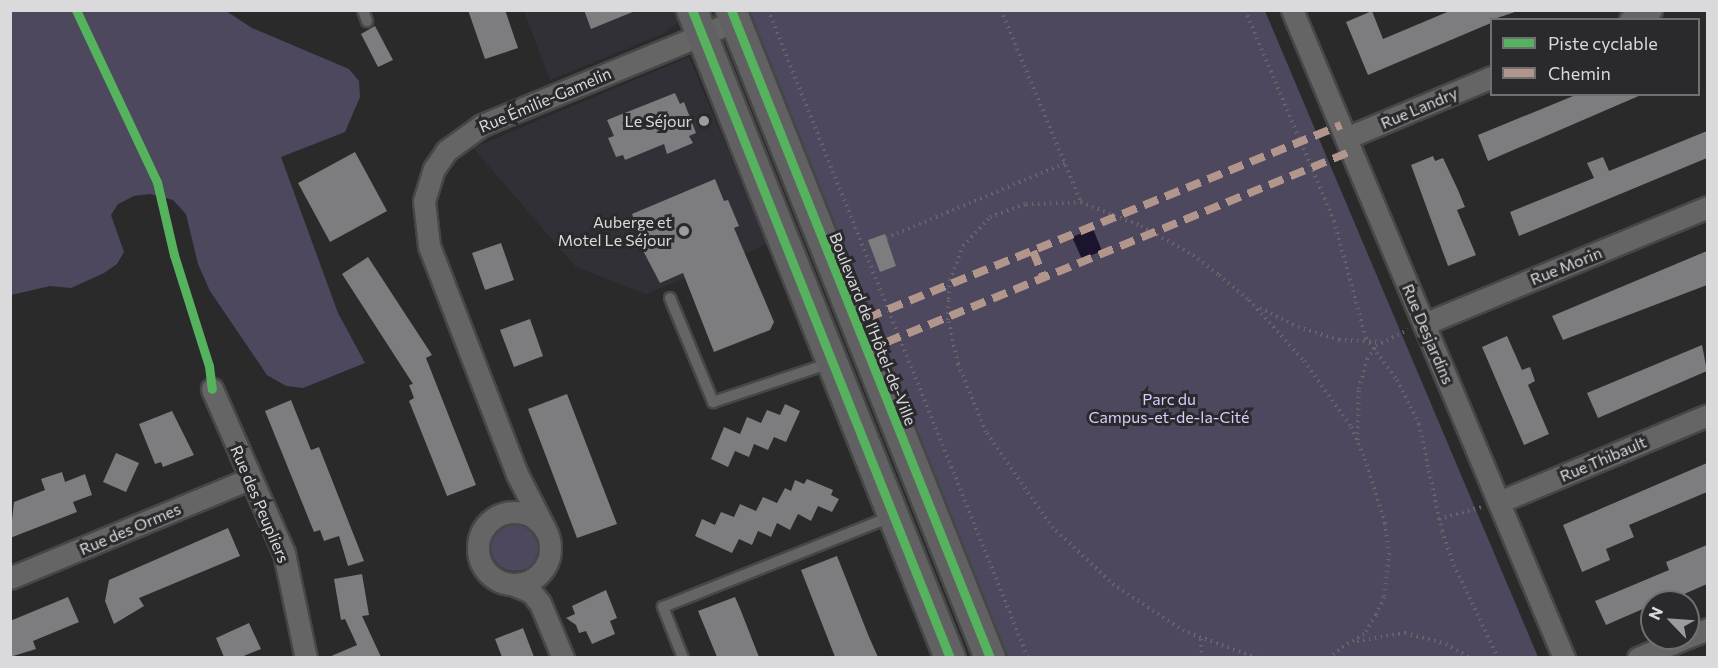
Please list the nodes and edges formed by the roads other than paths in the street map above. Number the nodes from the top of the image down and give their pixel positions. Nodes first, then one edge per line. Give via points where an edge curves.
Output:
1 (1292, 10) edge
2 (1651, 10) edge
3 (733, 16) edge
4 (1634, 18) edge
5 (696, 22) edge
6 (1490, 77) edge
7 (1346, 138) junction
8 (1707, 207) edge
9 (670, 298) dead end
10 (1424, 324) junction
11 (832, 362) junction
12 (212, 389) dead end
13 (1707, 416) edge
14 (516, 474) junction
15 (249, 479) junction
16 (1499, 502) junction
17 (893, 516) junction
18 (493, 519) junction
19 (545, 529) junction
20 (550, 552) junction
21 (10, 578) edge
22 (512, 584) junction
23 (547, 621) junction
24 (1655, 650) edge
25 (306, 657) edge
26 (562, 657) edge
27 (683, 657) edge
28 (950, 657) edge
29 (990, 657) edge
30 (1564, 657) edge
31 (1638, 657) edge

1 - 7 street, Rue Desjardins
2 - 4 street
3 - 5 street, Rue Émilie-Gamelin
3 - 29 main road, Boulevard de l'Hôtel-de-Ville
5 - 11 main road
5 - 14 street, Rue Émilie-Gamelin via 482,125 446,151 434,169 424,201 427,239
6 - 7 street, Rue Landry
7 - 10 street, Rue Desjardins
8 - 10 street, Rue Morin
9 - 11 lane via 713,402
10 - 16 street, Rue Desjardins
11 - 17 main road
12 - 15 street, Rue des Peupliers
13 - 16 street, Rue Thibault
14 - 18 street via 516,493
14 - 19 street, Rue Émilie-Gamelin
15 - 21 street, Rue des Ormes
15 - 25 street, Rue des Peupliers via 284,553
16 - 30 street, Rue Desjardins
17 - 27 lane via 663,607
17 - 28 main road
18 - 19 street via 515,512 534,519
18 - 22 street via 479,538 480,562 496,580
19 - 20 street, Rue Émilie-Gamelin
20 - 22 street via 540,573 530,581
20 - 23 street, Rue Émilie-Gamelin via 544,600
22 - 23 street via 536,597
23 - 26 street
24 - 31 street

